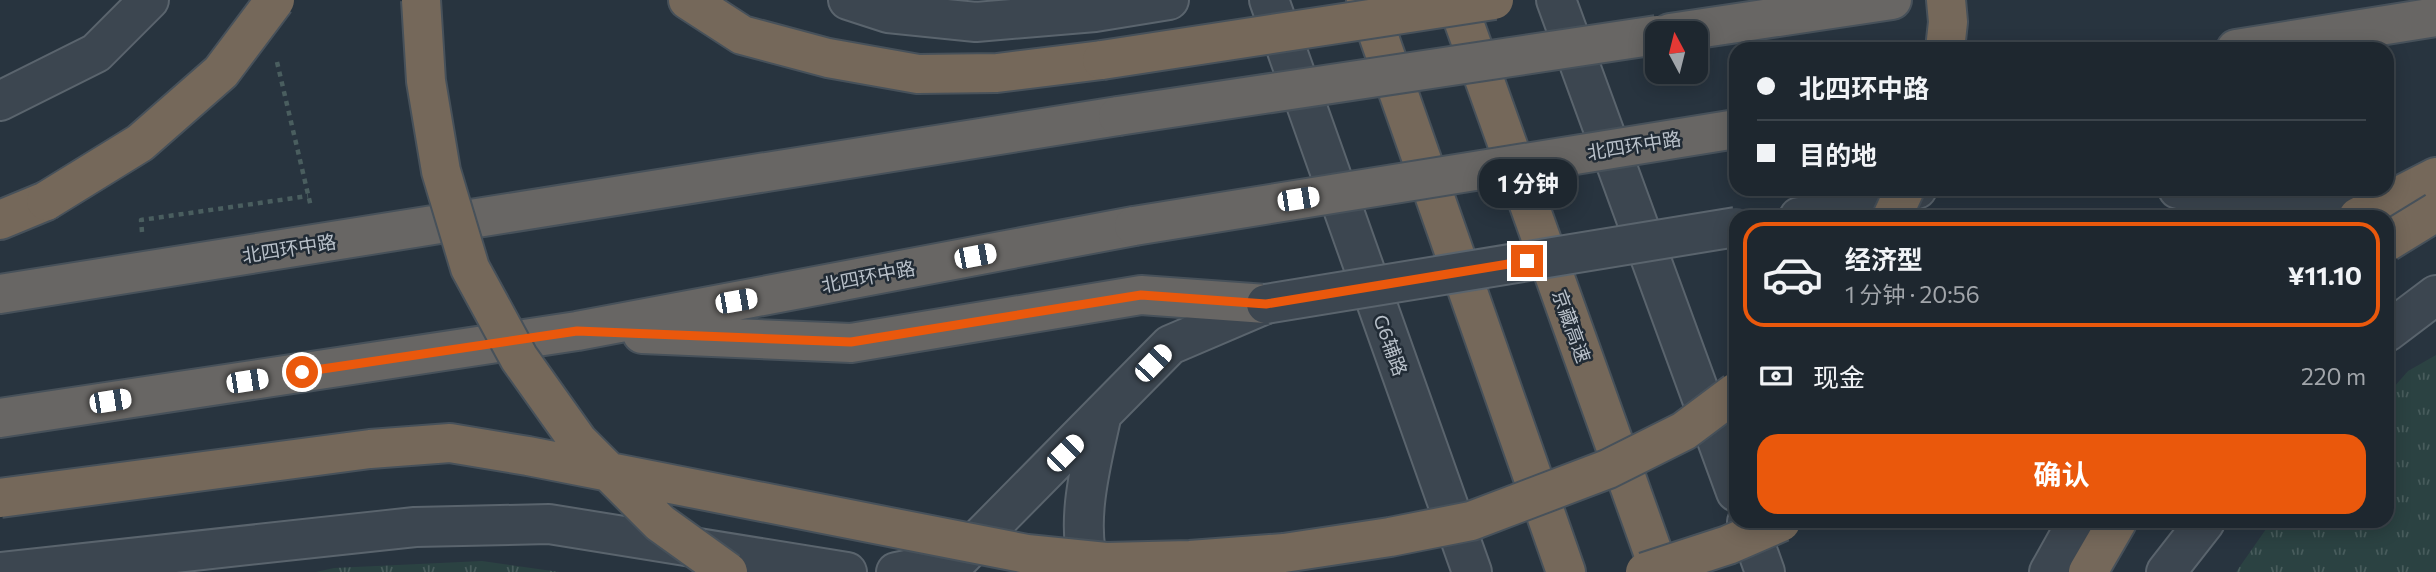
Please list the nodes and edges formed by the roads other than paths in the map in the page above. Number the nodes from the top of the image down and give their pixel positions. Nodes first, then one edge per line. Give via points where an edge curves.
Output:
1 (149, 0) edge
2 (275, 0) edge
3 (421, 0) edge
4 (688, 0) edge
5 (848, 0) edge
6 (1169, 0) edge
7 (1269, 0) edge
8 (1366, 0) edge
9 (1456, 0) edge
10 (1494, 0) edge
11 (1556, 0) edge
12 (1892, 0) edge
13 (1946, 0) edge
14 (2436, 17) edge
15 (1708, 27) edge
16 (1645, 37) edge
17 (1946, 42) edge
18 (2280, 42) edge
19 (0, 101) edge
20 (1729, 130) edge
21 (2436, 177) edge
22 (1894, 196) edge
23 (2223, 196) edge
24 (1852, 209) junction
25 (1845, 210) edge
26 (1857, 210) edge
27 (2312, 210) edge
28 (2371, 210) edge
29 (2436, 212) edge
30 (0, 220) edge
31 (2394, 223) edge
32 (1729, 228) edge
33 (2436, 229) edge
34 (2394, 238) edge
35 (0, 294) edge
36 (2436, 295) edge
37 (1266, 304) junction
38 (2394, 327) edge
39 (577, 331) junction
40 (1729, 397) edge
41 (0, 418) edge
42 (1101, 418) junction
43 (1729, 473) edge
44 (0, 498) edge
45 (1749, 528) edge
46 (1767, 528) edge
47 (2074, 528) edge
48 (2114, 528) edge
49 (2200, 528) edge
50 (0, 572) edge
51 (728, 572) edge
52 (847, 572) edge
53 (896, 572) edge
54 (1091, 572) edge
55 (1472, 572) edge
56 (1566, 572) edge
57 (1646, 572) edge
58 (1660, 572) edge
59 (1765, 572) edge
60 (2049, 572) edge
61 (2088, 572) edge
62 (2166, 572) edge

1 - 19 street via 96,53
2 - 30 highway, bridge via 221,72 141,143 46,201
3 - 51 highway, bridge via 426,81 441,171 470,268 519,358 578,441 660,523
4 - 10 highway, bridge via 742,35 828,58 931,74 997,73 1089,62
5 - 6 street via 888,13 976,22 1096,12
7 - 55 street, G6辅路
8 - 56 highway
9 - 58 highway, 京藏高速
11 - 43 street
12 - 15 highway
13 - 17 highway
14 - 18 highway
16 - 35 highway, 北四环中路, bridge
20 - 39 highway, 北四环中路, bridge via 1134,226
21 - 28 highway
22 - 24 street
23 - 27 street
24 - 25 street
24 - 26 street
29 - 34 highway, bridge
31 - 33 street
32 - 37 street, bridge
36 - 38 street
37 - 39 highway via 1141,295 851,342
37 - 42 street via 1170,345
39 - 41 highway, 北四环中路
40 - 44 highway, bridge via 1684,431 1608,469 1471,521 1284,552 1190,560 1106,562 1027,554 450,443 370,449
42 - 53 street via 959,559
42 - 54 street via 1084,498 1086,560
45 - 59 street
46 - 57 highway, bridge
47 - 60 street
48 - 61 highway
49 - 62 street
50 - 52 street via 415,527 549,524

